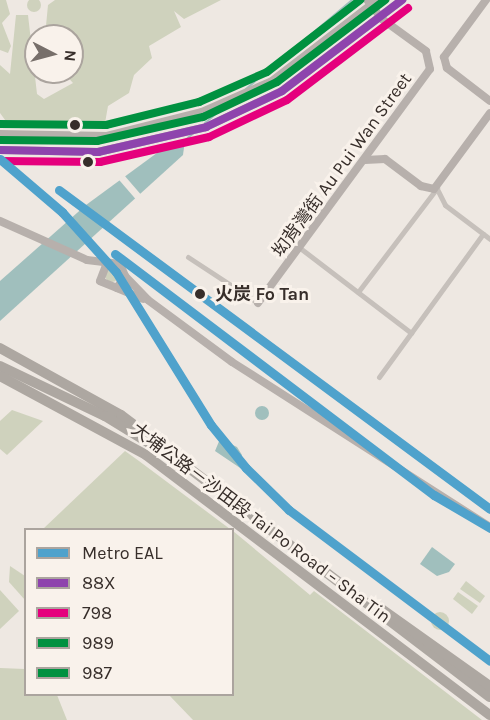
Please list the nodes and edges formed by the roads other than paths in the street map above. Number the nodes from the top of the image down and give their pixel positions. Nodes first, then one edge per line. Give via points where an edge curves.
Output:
1 (402, 0) edge
2 (486, 0) edge
3 (371, 2) edge
4 (382, 19) junction
5 (448, 45) junction
6 (426, 51) junction
7 (453, 73) junction
8 (428, 74) junction
9 (489, 97) edge
10 (490, 113) edge
11 (0, 134) edge
12 (382, 137) junction
13 (0, 150) edge
14 (385, 159) junction
15 (364, 161) junction
16 (437, 187) junction
17 (0, 221) edge
18 (483, 234) junction
19 (490, 239) edge
20 (300, 248) junction
21 (188, 256) dead end
22 (83, 258) junction
23 (107, 263) junction
24 (125, 276) junction
25 (99, 277) junction
26 (117, 288) junction
27 (358, 292) junction
28 (148, 300) junction
29 (258, 303) joint
30 (411, 333) junction
31 (0, 348) edge
32 (0, 366) edge
33 (0, 376) edge
34 (379, 377) dead end
35 (0, 383) edge
36 (21, 388) junction
37 (185, 465) junction
38 (490, 527) edge
39 (366, 601) junction
40 (487, 684) edge
41 (490, 697) edge
42 (486, 712) edge
43 (490, 720) edge

1 - 4 street
2 - 5 street
3 - 4 street
3 - 11 street via 272,81 202,112 122,134
4 - 6 street
4 - 13 street via 282,91 206,127 125,148
5 - 6 street
5 - 7 street via 445,63
6 - 8 street via 431,60
7 - 8 street via 438,69
7 - 9 street
8 - 12 street, 㘭背灣街 Au Pui Wan Street
10 - 16 street
12 - 14 street
12 - 15 street, 㘭背灣街 Au Pui Wan Street
14 - 15 street
14 - 16 street via 421,186
15 - 20 street, 㘭背灣街 Au Pui Wan Street
16 - 18 street via 441,201
16 - 27 street
17 - 22 street
18 - 19 street
18 - 30 street
20 - 27 street
20 - 29 street, 㘭背灣街 Au Pui Wan Street
21 - 29 street
22 - 23 street
22 - 25 street
23 - 24 street via 120,264
23 - 25 street
24 - 26 street
24 - 28 street
25 - 26 street via 105,287
26 - 28 street
27 - 30 street
28 - 38 street via 242,369
30 - 34 street
31 - 37 highway via 136,424
32 - 37 highway, 大埔公路－沙田段 Tai Po Road – Sha Tin via 105,416
33 - 36 highway, 大埔公路－沙田段 Tai Po Road – Sha Tin
35 - 36 highway
36 - 42 highway, 大埔公路－沙田段 Tai Po Road – Sha Tin via 139,450
37 - 39 highway, 大埔公路－沙田段 Tai Po Road – Sha Tin
39 - 40 highway via 392,613
39 - 41 highway, 大埔公路－沙田段 Tai Po Road – Sha Tin
42 - 43 highway, 大埔公路－沙田段 Tai Po Road – Sha Tin

